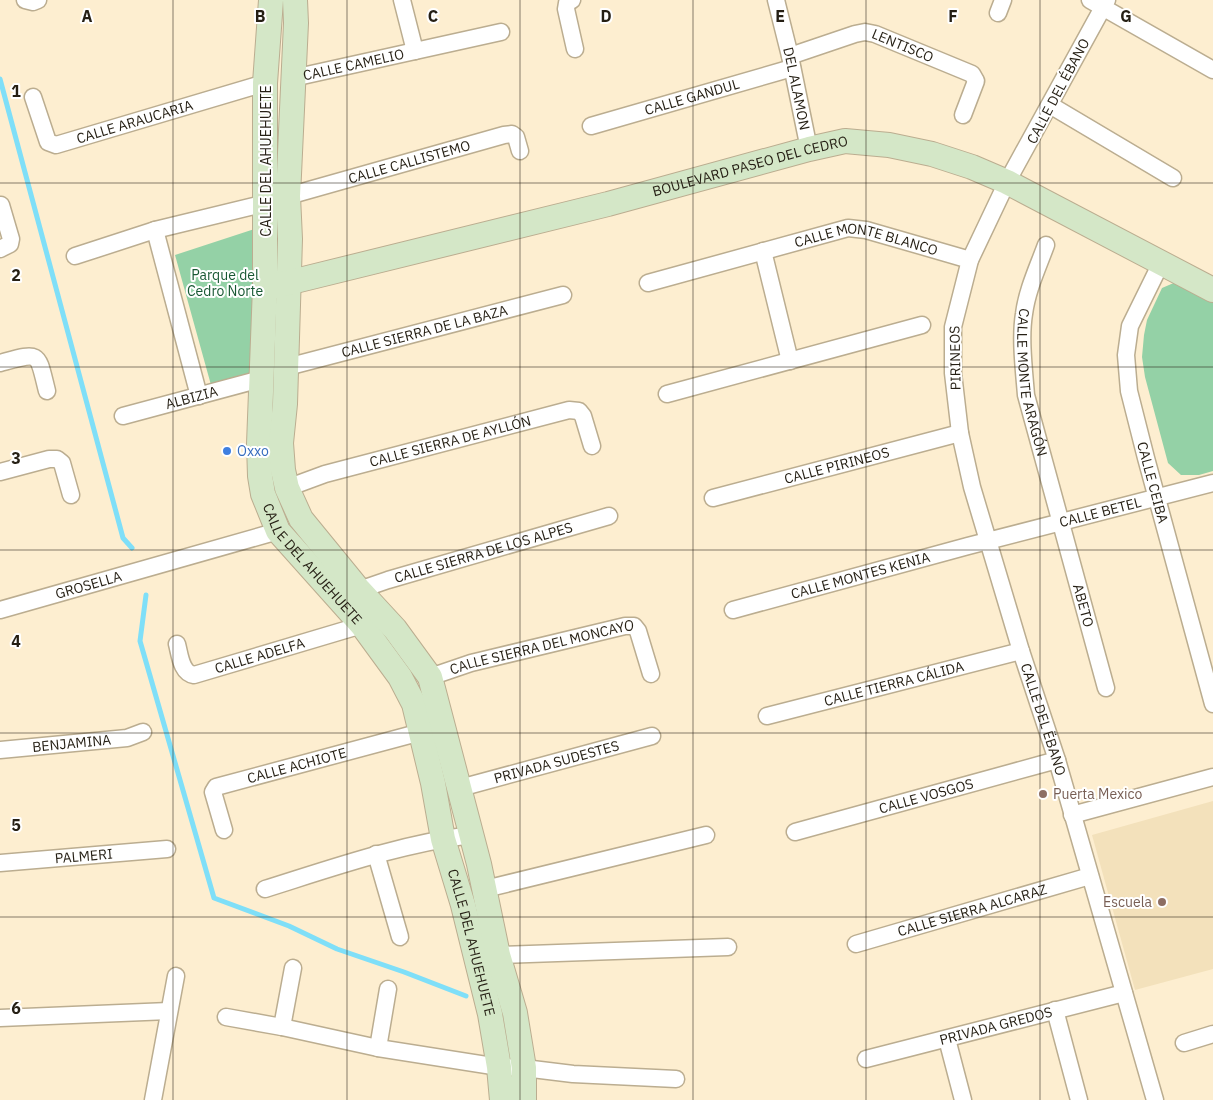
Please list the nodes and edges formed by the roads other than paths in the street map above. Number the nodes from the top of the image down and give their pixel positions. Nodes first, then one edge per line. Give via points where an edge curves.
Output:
1 (26, 0) edge
2 (38, 0) edge
3 (271, 0) edge
4 (295, 0) edge
5 (402, 0) edge
6 (572, 0) edge
7 (776, 0) edge
8 (1100, 3) edge
9 (501, 32) dead end
10 (575, 49) dead end
11 (415, 51) junction
12 (791, 62) junction
13 (1213, 70) edge
14 (293, 78) junction
15 (265, 83) junction
16 (33, 97) dead end
17 (1050, 105) junction
18 (963, 115) dead end
19 (592, 126) dead end
20 (809, 149) junction
21 (520, 151) dead end
22 (1173, 178) dead end
23 (1007, 182) junction
24 (288, 196) junction
25 (266, 203) junction
26 (1, 204) edge
27 (155, 230) junction
28 (1046, 245) dead end
29 (0, 249) edge
30 (763, 251) junction
31 (75, 256) dead end
32 (970, 260) junction
33 (1161, 263) junction
34 (648, 283) dead end
35 (277, 286) junction
36 (1213, 290) edge
37 (563, 295) dead end
38 (922, 325) dead end
39 (790, 361) junction
40 (0, 363) edge
41 (287, 367) junction
42 (261, 379) junction
43 (47, 391) dead end
44 (667, 394) dead end
45 (199, 396) junction
46 (123, 416) dead end
47 (960, 433) junction
48 (592, 446) dead end
49 (0, 472) edge
50 (1213, 483) edge
51 (288, 488) junction
52 (71, 495) dead end
53 (1157, 497) junction
54 (713, 498) dead end
55 (609, 516) dead end
56 (1061, 522) junction
57 (278, 531) junction
58 (989, 541) junction
59 (359, 590) junction
60 (0, 610) edge
61 (732, 610) dead end
62 (362, 625) junction
63 (177, 644) dead end
64 (1021, 651) junction
65 (651, 674) dead end
66 (430, 677) junction
67 (1106, 688) dead end
68 (1213, 704) edge
69 (767, 716) dead end
70 (143, 732) dead end
71 (421, 732) junction
72 (652, 736) dead end
73 (0, 750) edge
74 (1057, 760) junction
75 (1213, 777) edge
76 (460, 788) junction
77 (1072, 815) junction
78 (224, 830) dead end
79 (795, 832) dead end
80 (706, 835) dead end
81 (471, 836) junction
82 (443, 839) junction
83 (167, 849) dead end
84 (376, 854) junction
85 (0, 863) edge
86 (1090, 876) junction
87 (265, 889) dead end
88 (485, 889) junction
89 (400, 937) dead end
90 (856, 944) dead end
91 (728, 947) dead end
92 (498, 955) junction
93 (293, 968) dead end
94 (176, 976) dead end
95 (388, 989) dead end
96 (1124, 993) junction
97 (1055, 1010) junction
98 (169, 1011) junction
99 (226, 1017) dead end
100 (0, 1018) edge
101 (282, 1026) junction
102 (1213, 1034) edge
103 (947, 1039) junction
104 (1184, 1043) dead end
105 (378, 1048) junction
106 (866, 1058) dead end
107 (499, 1067) junction
108 (524, 1068) junction
109 (676, 1079) dead end
110 (153, 1100) edge
111 (502, 1100) edge
112 (524, 1100) edge
113 (963, 1100) edge
114 (1079, 1100) edge
115 (1155, 1100) edge

1 - 2 street
3 - 15 street, CALLE DEL AHUEHUETE
4 - 14 street, CALLE DEL AHUEHUETE
5 - 11 street, CALLE CAMELIO
6 - 10 street via 566,9
7 - 12 street, DEL ALAMON
8 - 13 street
8 - 17 street, CALLE DEL ÉBANO
9 - 11 street, CALLE CAMELIO
11 - 14 street, CALLE CAMELIO
12 - 18 street, LENTISCO via 855,34 874,34 972,74 976,81
12 - 19 street, CALLE GANDUL
12 - 20 street, DEL ALAMON
14 - 24 street, CALLE DEL AHUEHUETE
15 - 16 street, CALLE ARAUCARIA via 56,145 48,142
15 - 25 street, CALLE DEL AHUEHUETE
17 - 22 street
17 - 23 street, CALLE DEL ÉBANO
20 - 23 street, BOULEVARD PASEO DEL CEDRO via 845,141 889,145 932,154
20 - 35 street, BOULEVARD PASEO DEL CEDRO via 608,204
21 - 24 street, CALLE CALLISTEMO via 516,137 504,135
23 - 32 street, PIRINEOS
23 - 33 street, BOULEVARD PASEO DEL CEDRO
24 - 35 street, CALLE DEL AHUEHUETE via 290,239
25 - 27 street
25 - 35 street, CALLE DEL AHUEHUETE
26 - 29 street via 11,239 10,244
27 - 31 street
27 - 45 street
28 - 56 street, CALLE MONTE ARAGÓN via 1023,315 1023,357 1026,395
30 - 32 street, CALLE MONTE BLANCO via 848,228 866,230
30 - 34 street, CALLE MONTE BLANCO
30 - 39 street
32 - 47 street, PIRINEOS via 953,328 953,373
33 - 36 street, BOULEVARD PASEO DEL CEDRO
33 - 53 street, CALLE CEIBA via 1130,326 1126,355 1129,390
35 - 41 street, CALLE DEL AHUEHUETE
35 - 42 street, CALLE DEL AHUEHUETE
37 - 41 street, CALLE SIERRA DE LA BAZA
38 - 39 street
39 - 44 street
40 - 43 street via 31,356 36,358
41 - 51 street, CALLE DEL AHUEHUETE via 282,443 283,470
42 - 45 street, ALBIZIA
42 - 57 street, CALLE DEL AHUEHUETE via 260,476 263,494
45 - 46 street, ALBIZIA
47 - 54 street, CALLE PIRINEOS
47 - 58 street, PIRINEOS
48 - 51 street, CALLE SIERRA DE AYLLÓN via 583,416 579,411 569,410 325,474
49 - 52 street via 57,459 62,463
50 - 53 street, CALLE BETEL
51 - 59 street, CALLE DEL AHUEHUETE via 301,519
53 - 56 street, CALLE BETEL
53 - 68 street, CALLE CEIBA
55 - 59 street, CALLE SIERRA DE LOS ALPES
56 - 58 street, CALLE BETEL
56 - 67 street, ABETO
57 - 60 street, GROSELLA
57 - 62 street, CALLE DEL AHUEHUETE
58 - 61 street, CALLE MONTES KENIA
58 - 64 street, CALLE DEL ËBANO
59 - 66 street, CALLE DEL AHUEHUETE via 395,629
62 - 63 street, CALLE ADELFA via 194,675 184,669
62 - 71 street, CALLE DEL AHUEHUETE via 400,677 414,704
64 - 69 street, CALLE TIERRA CÁLIDA
64 - 74 street, CALLE DEL ËBANO
65 - 66 street, CALLE SIERRA DEL MONCAYO via 638,631 634,626 625,626 471,663
66 - 76 street, CALLE DEL AHUEHUETE
70 - 73 street, BENJAMINA via 127,738
71 - 78 street, CALLE ACHIOTE via 216,787 213,792
71 - 82 street, CALLE DEL AHUEHUETE
72 - 76 street, PRIVADA SUDESTES
74 - 77 street, CALLE DEL ËBANO
74 - 79 street, CALLE VOSGOS
75 - 77 street
76 - 81 street, CALLE DEL AHUEHUETE
77 - 86 street, CALLE DEL ËBANO
80 - 88 street
81 - 82 street
81 - 88 street, CALLE DEL AHUEHUETE
82 - 84 street
82 - 107 street, CALLE DEL AHUEHUETE via 490,1014
83 - 85 street, PALMERI
84 - 87 street
84 - 89 street
86 - 90 street, CALLE SIERRA ALCARAZ
86 - 96 street, CALLE DEL ËBANO
88 - 92 street, CALLE DEL AHUEHUETE
91 - 92 street
92 - 108 street, CALLE DEL AHUEHUETE via 515,1013
93 - 101 street
94 - 98 street
95 - 105 street
96 - 97 street, PRIVADA GREDOS
96 - 115 street, CALLE DEL ËBANO
97 - 103 street, PRIVADA GREDOS
97 - 114 street
98 - 100 street
98 - 110 street
99 - 101 street
101 - 105 street
102 - 104 street
103 - 106 street, PRIVADA GREDOS
103 - 113 street
105 - 107 street
107 - 108 street
107 - 111 street, CALLE DEL AHUEHUETE
108 - 109 street via 572,1074
108 - 112 street, CALLE DEL AHUEHUETE

